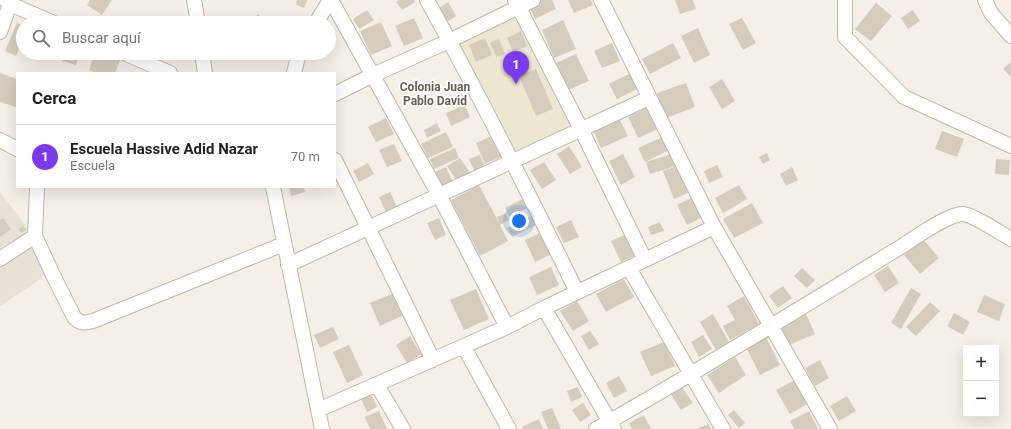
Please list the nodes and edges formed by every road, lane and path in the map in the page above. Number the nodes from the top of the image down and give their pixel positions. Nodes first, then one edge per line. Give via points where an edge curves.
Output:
1 (194, 0) edge
2 (330, 0) edge
3 (427, 0) edge
4 (533, 0) edge
5 (601, 0) edge
6 (845, 0) edge
7 (985, 0) edge
8 (8, 2) edge
9 (517, 4) edge
10 (39, 16) edge
11 (197, 16) edge
12 (320, 16) edge
13 (0, 32) edge
14 (1011, 36) edge
15 (449, 41) junction
16 (140, 60) edge
17 (203, 60) edge
18 (297, 60) edge
19 (168, 72) edge
20 (205, 72) edge
21 (294, 72) edge
22 (373, 75) junction
23 (336, 94) edge
24 (649, 98) junction
25 (581, 129) junction
26 (0, 140) edge
27 (1011, 146) edge
28 (16, 148) edge
29 (512, 161) junction
30 (336, 162) edge
31 (37, 188) edge
32 (273, 188) edge
33 (439, 195) junction
34 (714, 227) junction
35 (368, 228) junction
36 (35, 236) junction
37 (1011, 239) edge
38 (284, 244) junction
39 (0, 259) edge
40 (645, 260) junction
41 (288, 265) junction
42 (629, 268) junction
43 (577, 292) junction
44 (544, 308) junction
45 (771, 326) junction
46 (507, 327) junction
47 (464, 347) junction
48 (433, 360) junction
49 (692, 374) junction
50 (377, 385) junction
51 (318, 410) junction
52 (612, 425) edge
53 (322, 429) edge
54 (403, 429) edge
55 (509, 429) edge
56 (596, 429) edge
57 (723, 429) edge
58 (830, 429) edge

1 - 11 street
2 - 12 street
2 - 22 street
3 - 15 street
4 - 9 street
5 - 24 street
6 - 27 street via 845,37 904,97
7 - 14 street via 991,13
8 - 10 street
8 - 13 street
9 - 15 street
9 - 25 street
15 - 22 street
15 - 29 street
16 - 19 street
17 - 20 street
18 - 21 street
22 - 23 street
22 - 33 street
24 - 25 street
24 - 34 street
25 - 29 street
25 - 40 street
26 - 28 street
29 - 33 street
29 - 43 street
30 - 35 street
31 - 36 street
32 - 38 street
33 - 35 street
33 - 46 street
34 - 40 street
34 - 45 street
35 - 41 street
35 - 48 street
36 - 38 street via 74,317 84,323
36 - 39 street
37 - 45 street via 973,217 963,214 950,217
38 - 41 street
40 - 42 street
41 - 51 street
42 - 43 street
42 - 49 street
43 - 44 street
44 - 46 street
44 - 52 street
45 - 49 street
45 - 58 street
46 - 47 street
47 - 48 street
47 - 55 street
48 - 50 street
49 - 52 street
49 - 57 street
50 - 51 street
50 - 54 street
51 - 53 street
52 - 56 street

